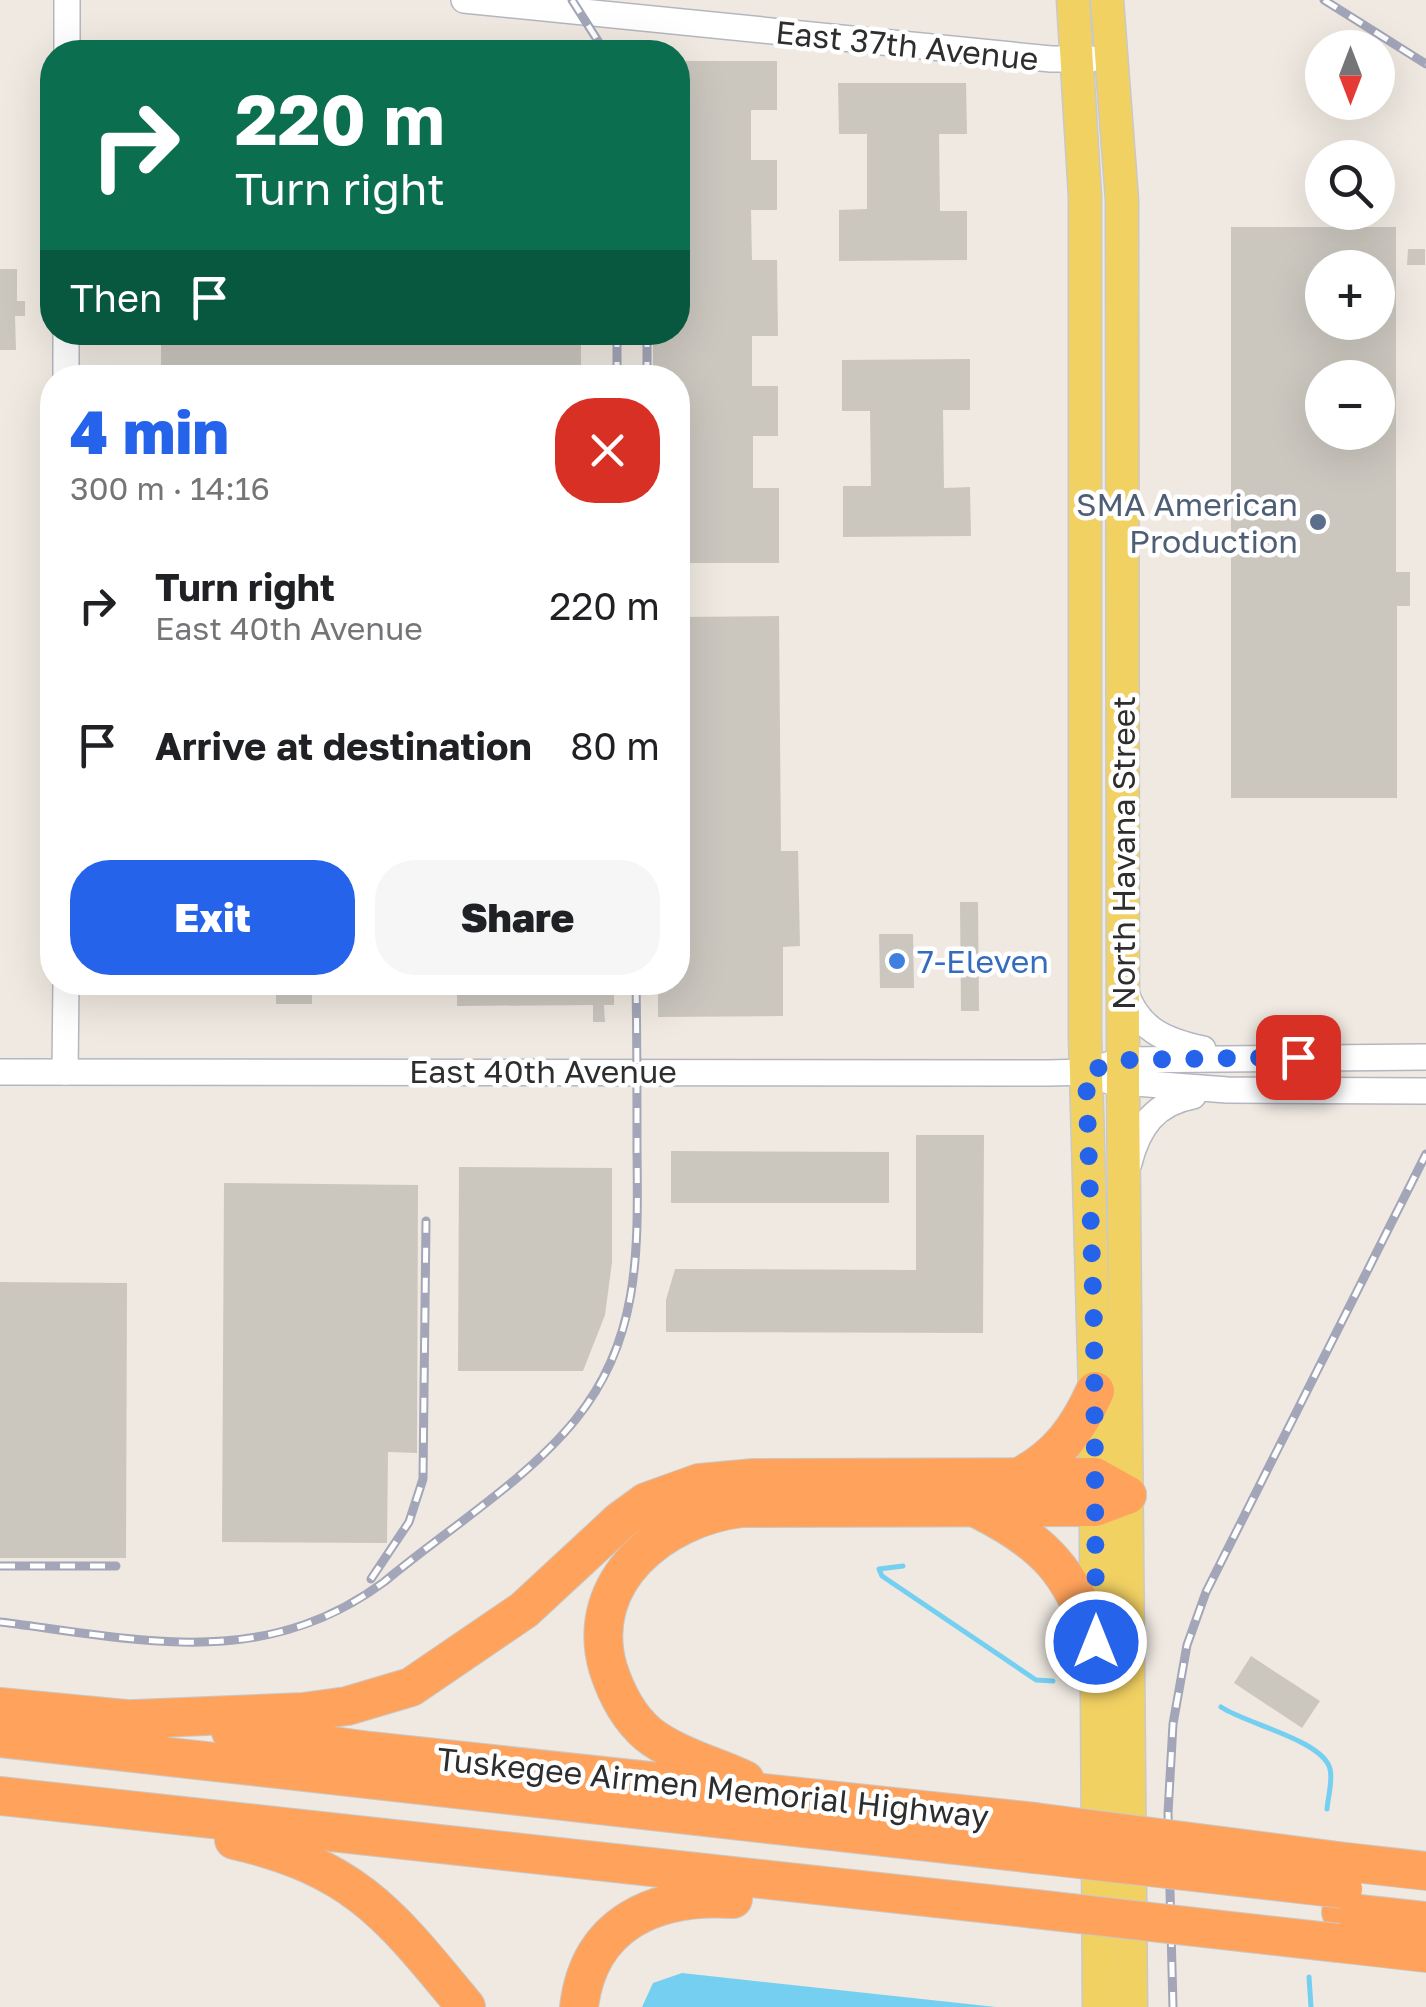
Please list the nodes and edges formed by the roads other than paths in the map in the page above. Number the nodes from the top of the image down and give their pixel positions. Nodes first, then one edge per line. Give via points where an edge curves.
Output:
1 (67, 0) edge
2 (464, 0) edge
3 (1072, 0) edge
4 (1107, 0) edge
5 (66, 40) edge
6 (1111, 58) junction
7 (1077, 60) junction
8 (1123, 983) junction
9 (66, 995) edge
10 (1426, 1057) edge
11 (1242, 1058) junction
12 (0, 1072) edge
13 (66, 1072) junction
14 (1086, 1072) junction
15 (1123, 1072) junction
16 (1227, 1090) junction
17 (1426, 1091) edge
18 (1124, 1187) junction
19 (1094, 1391) junction
20 (1021, 1476) junction
21 (1106, 1493) junction
22 (976, 1508) junction
23 (1096, 1642) junction
24 (0, 1707) edge
25 (134, 1719) junction
26 (0, 1738) edge
27 (0, 1762) edge
28 (773, 1792) junction
29 (0, 1797) edge
30 (1035, 1865) junction
31 (1426, 1871) edge
32 (1426, 1898) edge
33 (1342, 1901) junction
34 (1426, 1921) edge
35 (1426, 1953) edge
36 (466, 2007) edge
37 (579, 2007) edge
38 (1099, 2007) edge
39 (1131, 2007) edge

1 - 5 street
2 - 7 street, East 37th Avenue
3 - 7 main road, North Havana Street
4 - 6 main road, North Havana Street
6 - 7 street, East 37th Avenue
6 - 8 main road, North Havana Street via 1122,200
7 - 14 main road, North Havana Street via 1086,268
8 - 11 street via 1147,1028 1184,1046
8 - 15 main road, North Havana Street
9 - 13 street
10 - 11 street, East 40th Avenue
11 - 15 street, East 40th Avenue
12 - 13 street, East 40th Avenue
13 - 14 street, East 40th Avenue
14 - 15 street, East 40th Avenue
14 - 19 main road, North Havana Street
15 - 16 street, East 40th Avenue
15 - 18 main road, North Havana Street
16 - 17 street, East 40th Avenue
16 - 18 street via 1179,1098 1158,1110 1136,1140
18 - 21 main road, North Havana Street
19 - 20 highway via 1069,1438
19 - 21 main road, North Havana Street
20 - 21 highway
20 - 25 highway via 754,1478 688,1486 646,1502 524,1610 411,1687 303,1712
21 - 22 highway
21 - 23 main road, North Havana Street
21 - 39 main road, North Havana Street
22 - 23 highway via 1054,1559
22 - 28 highway via 724,1510 674,1528 628,1567 604,1622 606,1661 620,1699 660,1742
23 - 38 main road, North Havana Street
24 - 25 highway, Tuskegee Airmen Memorial Highway
25 - 28 highway, Tuskegee Airmen Memorial Highway via 370,1751
26 - 30 highway
27 - 30 highway
28 - 30 highway, Tuskegee Airmen Memorial Highway
29 - 30 highway, Tuskegee Airmen Memorial Highway
29 - 36 highway via 196,1831 324,1870 382,1909
30 - 33 highway, Tuskegee Airmen Memorial Highway, bridge
30 - 33 highway, Tuskegee Airmen Memorial Highway, bridge
30 - 37 highway via 680,1899 643,1911 615,1932 596,1955
31 - 33 highway, Tuskegee Airmen Memorial Highway
32 - 33 highway
33 - 34 highway
33 - 35 highway, Tuskegee Airmen Memorial Highway

